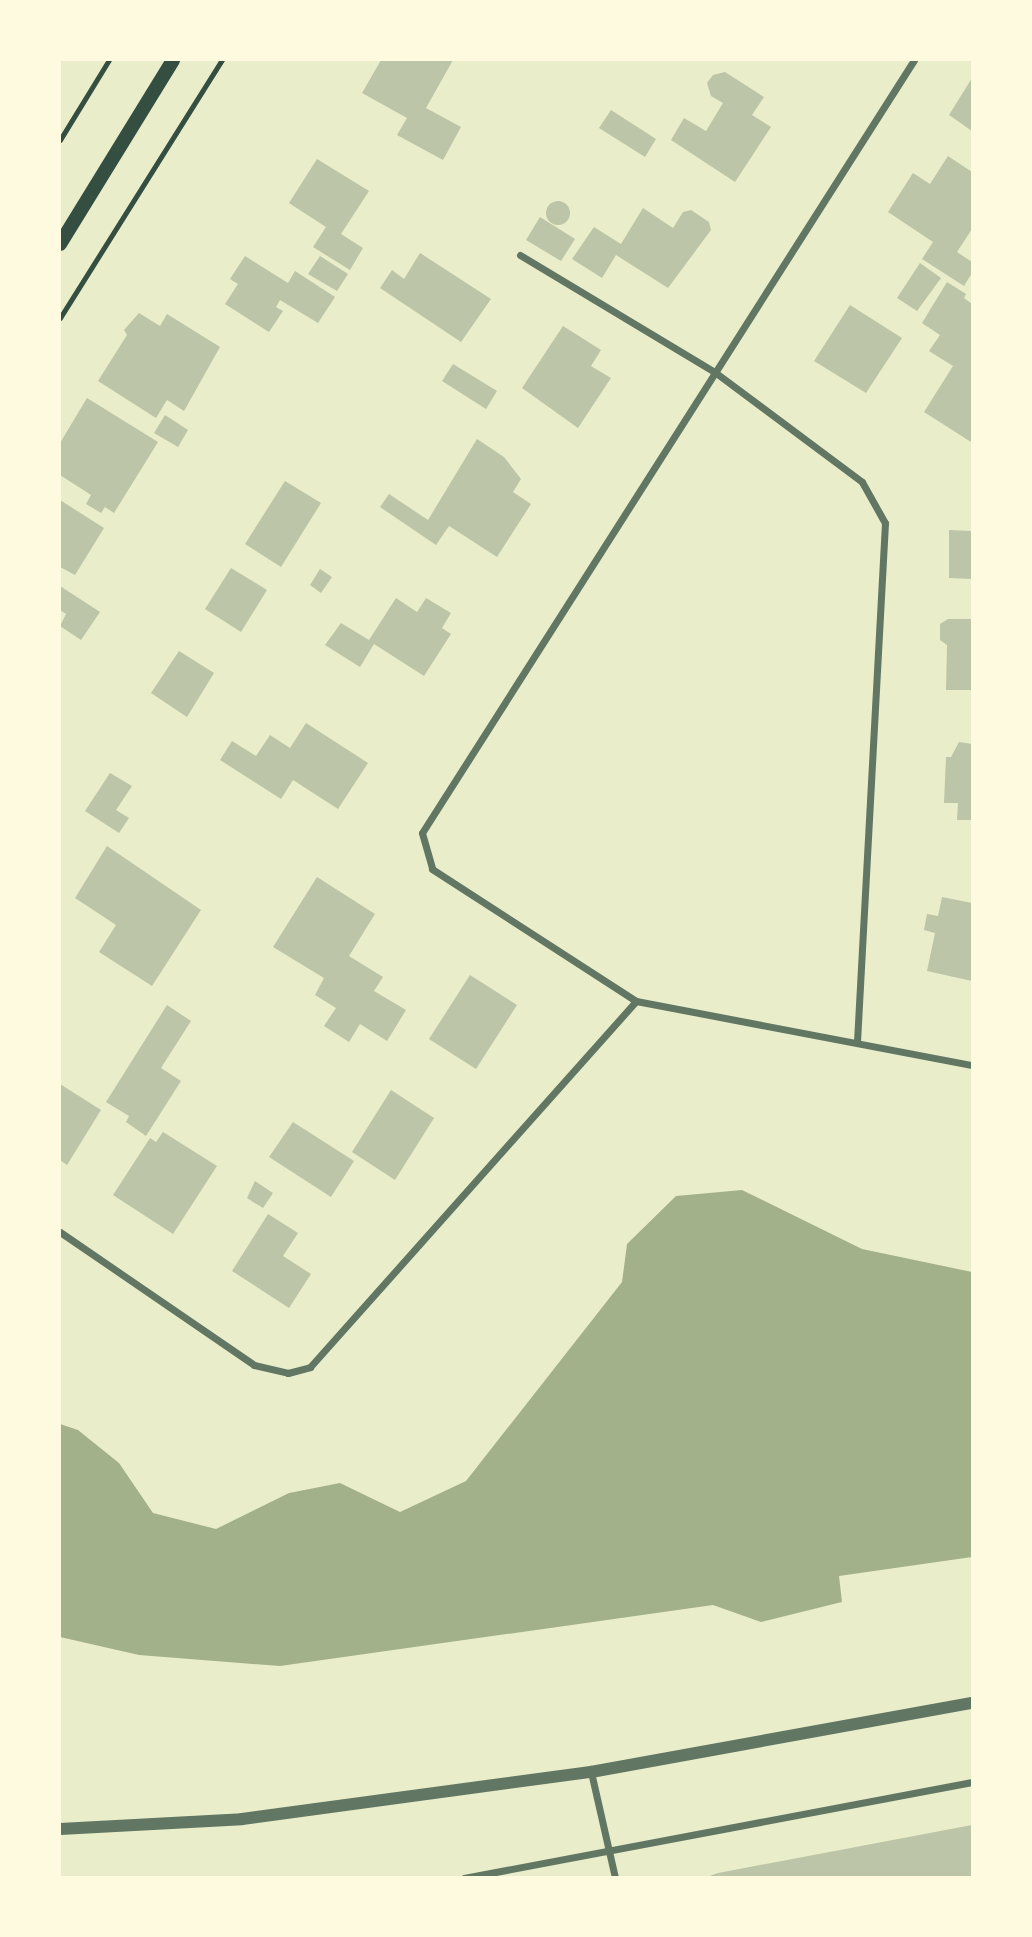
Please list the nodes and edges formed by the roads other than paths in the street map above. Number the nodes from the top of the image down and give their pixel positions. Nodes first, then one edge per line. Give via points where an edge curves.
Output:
1 (173, 60) edge
2 (914, 60) edge
3 (60, 244) edge
4 (520, 255) dead end
5 (716, 373) junction
6 (636, 1001) junction
7 (857, 1042) junction
8 (972, 1065) edge
9 (60, 1232) edge
10 (972, 1703) edge
11 (591, 1772) junction
12 (972, 1782) edge
13 (60, 1829) edge
14 (610, 1852) junction
15 (464, 1878) edge
16 (615, 1878) edge

1 - 3 main road
2 - 5 street
4 - 5 street
5 - 6 street via 422,833 432,869
5 - 7 street via 862,482 885,523
6 - 7 street
6 - 9 street via 310,1367 288,1373 254,1365
7 - 8 street
10 - 11 street
11 - 13 street via 242,1819
11 - 14 street
12 - 14 street
14 - 15 street
14 - 16 street

